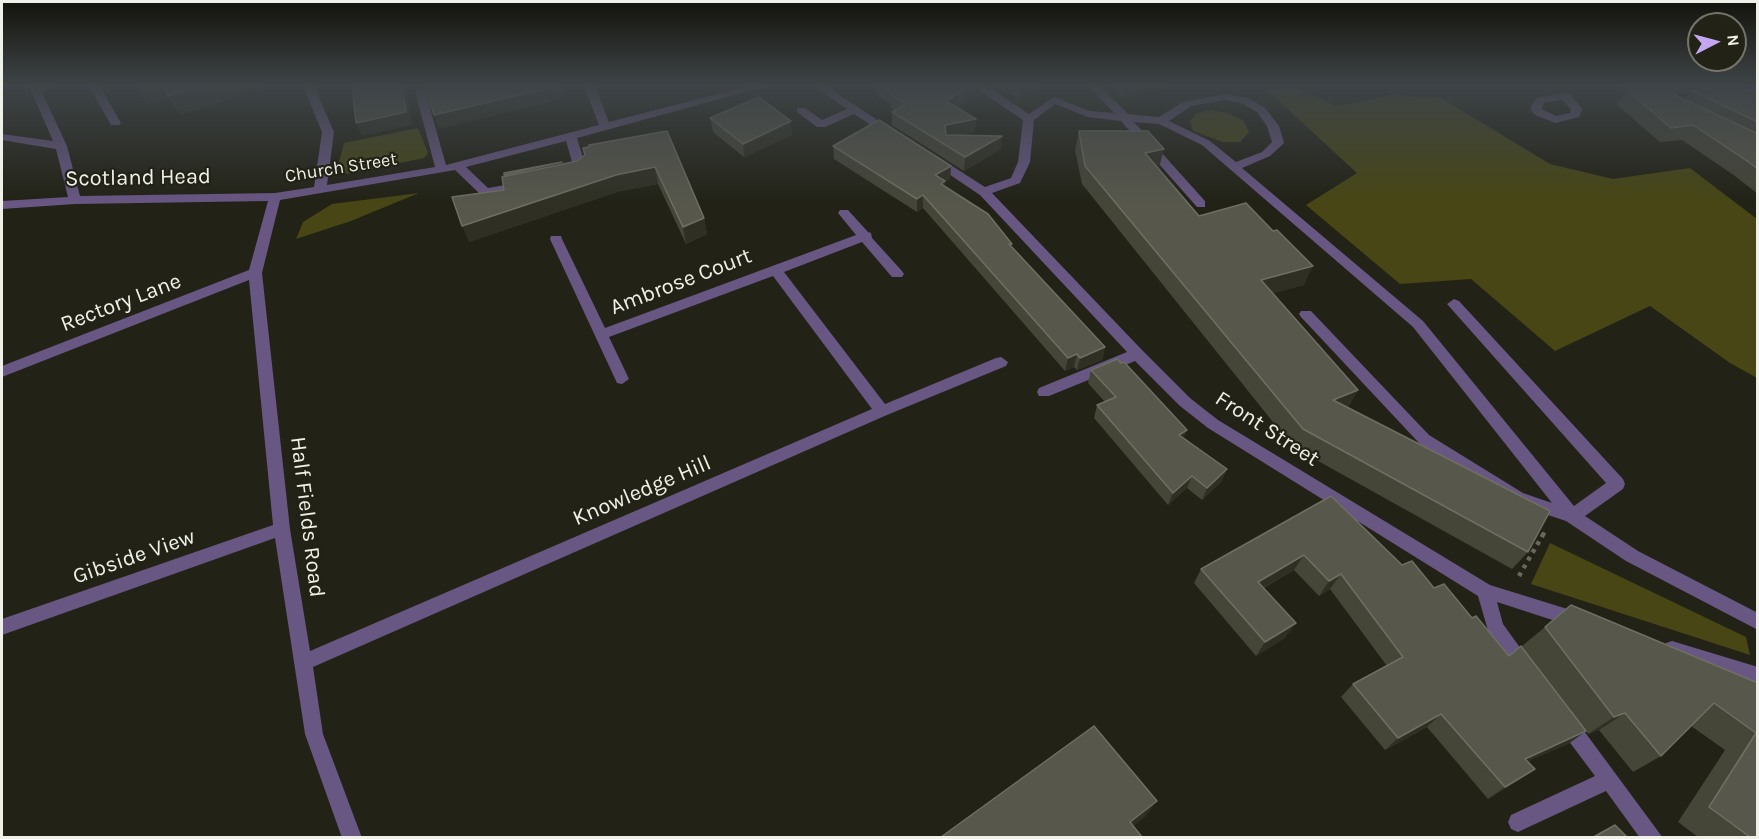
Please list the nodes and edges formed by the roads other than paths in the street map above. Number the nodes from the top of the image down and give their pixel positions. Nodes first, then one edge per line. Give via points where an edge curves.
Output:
1 (51, 125) edge
2 (325, 125) edge
3 (430, 125) edge
4 (605, 125) edge
5 (617, 125) edge
6 (879, 125) edge
7 (1028, 125) edge
8 (1131, 125) edge
9 (1169, 125) edge
10 (1272, 125) edge
11 (606, 128) junction
12 (2, 137) edge
13 (571, 137) junction
14 (905, 142) edge
15 (60, 146) junction
16 (925, 154) edge
17 (458, 166) junction
18 (1234, 167) junction
19 (442, 170) junction
20 (559, 176) edge
21 (538, 180) edge
22 (320, 190) junction
23 (984, 192) junction
24 (275, 197) junction
25 (75, 200) junction
26 (1201, 204) dead end
27 (2, 205) edge
28 (844, 213) dead end
29 (867, 236) junction
30 (555, 239) dead end
31 (775, 269) junction
32 (255, 273) junction
33 (897, 274) dead end
34 (1454, 304) dead end
35 (1306, 314) dead end
36 (601, 335) junction
37 (1137, 354) junction
38 (1000, 362) dead end
39 (2, 372) edge
40 (622, 378) dead end
41 (1044, 392) dead end
42 (882, 411) junction
43 (1564, 513) junction
44 (282, 529) junction
45 (1485, 591) junction
46 (1758, 622) edge
47 (1598, 626) edge
48 (2, 627) edge
49 (1655, 644) edge
50 (302, 663) junction
51 (1758, 676) edge
52 (1538, 685) edge
53 (1559, 713) edge
54 (1609, 780) junction
55 (1518, 822) dead end
56 (352, 837) edge
57 (1653, 837) edge

1 - 15 street
2 - 22 street via 328,132
3 - 19 street
4 - 11 street
5 - 11 street, Church Street
6 - 14 street
7 - 23 street via 1024,162 1016,180
8 - 26 street
9 - 18 street via 1206,143
10 - 18 street via 1278,143 1266,154
11 - 13 street, Church Street
12 - 15 street
13 - 17 street, Church Street
13 - 20 street via 581,171
15 - 25 street
16 - 23 street, Front Street
17 - 19 street, Church Street
17 - 21 street via 485,192
18 - 43 street via 1418,324
19 - 22 street, Church Street
22 - 24 street, Church Street
23 - 37 street, Front Street
24 - 25 street, Scotland Head
24 - 32 street, Half Fields Road
25 - 27 street, Scotland Head
28 - 29 street
29 - 31 street, Ambrose Court
29 - 33 street
30 - 36 street, Ambrose Court
31 - 36 street, Ambrose Court
31 - 42 street, Ambrose Court
32 - 39 street, Rectory Lane
32 - 44 street, Half Fields Road
34 - 43 street via 1617,484
35 - 43 street via 1424,439 1518,498
36 - 40 street, Ambrose Court
37 - 41 street
37 - 45 street, Front Street via 1213,424
38 - 42 street, Knowledge Hill
42 - 50 street, Knowledge Hill
43 - 46 street via 1632,556
44 - 48 street, Gibside View
44 - 50 street, Half Fields Road
45 - 47 street, Front Street
45 - 52 street via 1495,628
49 - 51 street
50 - 56 street, Half Fields Road via 314,734
53 - 54 street
54 - 55 street
54 - 57 street

